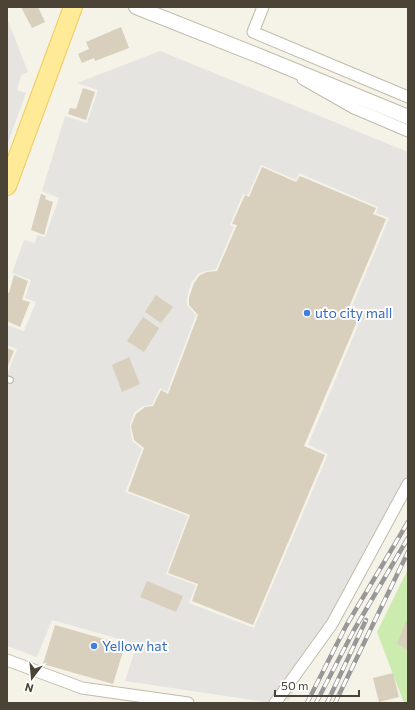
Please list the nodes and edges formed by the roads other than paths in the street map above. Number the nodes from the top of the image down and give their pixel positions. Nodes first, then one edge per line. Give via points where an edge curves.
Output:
1 (73, 7) edge
2 (136, 7) edge
3 (263, 7) edge
4 (262, 57) junction
5 (408, 97) edge
6 (408, 117) edge
7 (408, 132) edge
8 (7, 186) edge
9 (408, 484) edge
10 (7, 660) edge
11 (188, 703) edge
12 (275, 703) edge

1 - 8 main road
2 - 4 street
3 - 5 street via 253,32
4 - 6 street
4 - 7 street via 354,108
9 - 12 street via 332,624
10 - 11 street via 82,688

